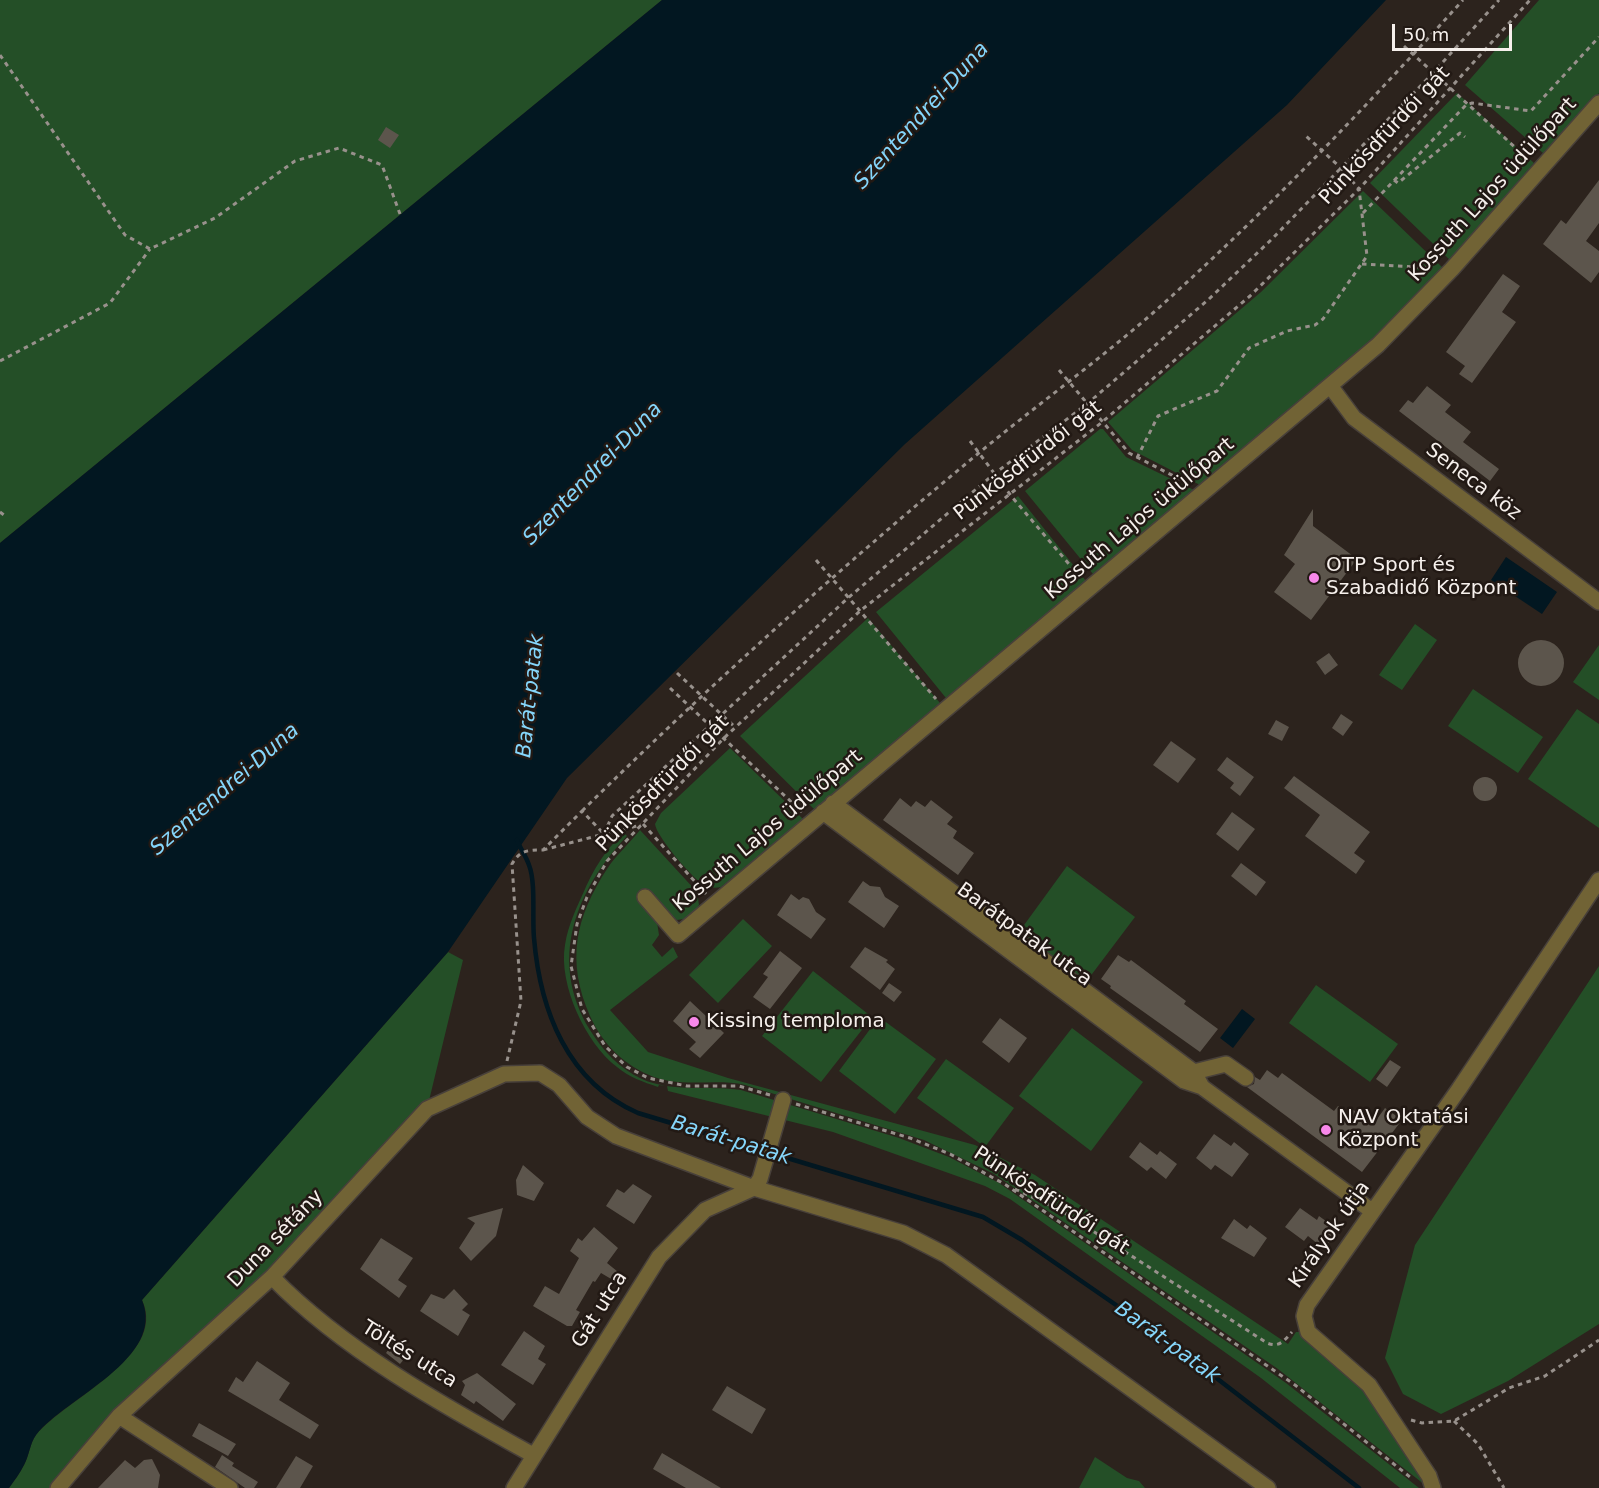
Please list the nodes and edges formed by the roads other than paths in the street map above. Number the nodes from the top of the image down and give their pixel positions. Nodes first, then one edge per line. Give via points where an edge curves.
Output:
1 (1599, 104) edge
2 (1331, 387) junction
3 (1599, 602) edge
4 (823, 812) junction
5 (919, 875) junction
6 (1599, 880) edge
7 (645, 897) dead end
8 (1194, 1072) junction
9 (1246, 1078) dead end
10 (1202, 1087) junction
11 (783, 1100) road end
12 (754, 1188) junction
13 (1372, 1211) junction
14 (272, 1277) junction
15 (119, 1416) junction
16 (533, 1455) junction
17 (58, 1488) edge
18 (230, 1488) edge
19 (514, 1488) edge
20 (1268, 1488) edge
21 (1433, 1488) edge

1 - 2 street, Kossuth Lajos üdülőpart via 1452,269
2 - 3 street, Seneca köz via 1354,418
2 - 4 street, Kossuth Lajos üdülőpart
4 - 5 street, Barátpatak utca
4 - 7 street, Kossuth Lajos üdülőpart via 678,935
5 - 8 street, Barátpatak utca
5 - 10 street, Barátpatak utca via 1184,1081
6 - 13 street, Királyok útja
8 - 9 street via 1226,1064
8 - 10 street, Barátpatak utca
10 - 13 street, Barátpatak utca
11 - 12 street
12 - 14 street, Duna sétány via 616,1137 587,1117 550,1078 528,1071 504,1074 427,1109
12 - 16 street, Gát utca via 705,1210 665,1250
12 - 20 street via 903,1233 938,1251
13 - 21 street, Királyok útja via 1307,1305 1304,1316 1308,1332 1316,1341 1369,1385
14 - 15 street, Duna sétány
14 - 16 street, Töltés utca via 322,1323 365,1355
15 - 17 street, Duna sétány
15 - 18 street
16 - 19 street, Gát utca

